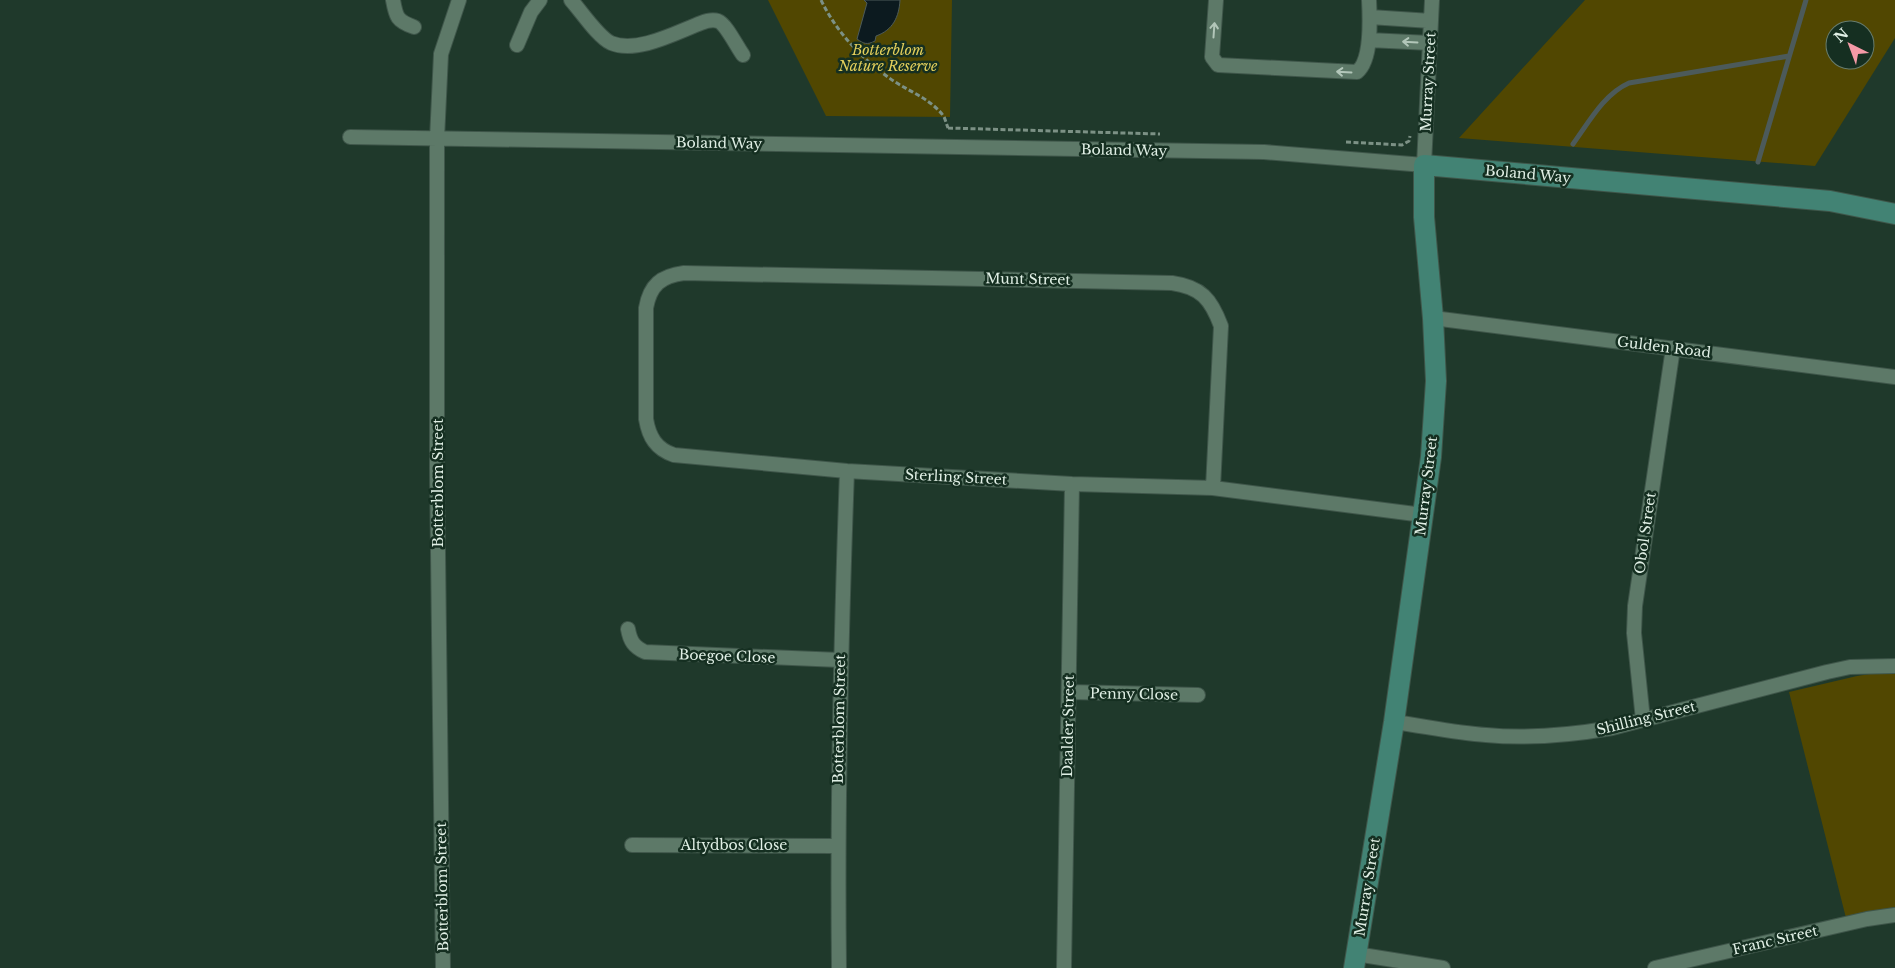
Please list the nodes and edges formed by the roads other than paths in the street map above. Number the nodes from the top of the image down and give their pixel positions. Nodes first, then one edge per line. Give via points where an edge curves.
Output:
1 (393, 0) edge
2 (459, 0) edge
3 (540, 0) edge
4 (571, 0) edge
5 (1216, 0) edge
6 (1370, 0) edge
7 (1432, 0) edge
8 (1370, 17) junction
9 (1431, 21) junction
10 (414, 27) dead end
11 (1368, 40) junction
12 (1430, 43) junction
13 (518, 45) dead end
14 (743, 55) dead end
15 (350, 137) dead end
16 (437, 139) junction
17 (1424, 165) junction
18 (1895, 214) edge
19 (655, 285) joint
20 (1433, 318) junction
21 (1673, 348) junction
22 (1895, 376) edge
23 (847, 471) junction
24 (1072, 484) junction
25 (1213, 488) junction
26 (1423, 515) junction
27 (628, 629) dead end
28 (840, 660) junction
29 (1895, 666) edge
30 (1069, 692) junction
31 (1198, 695) dead end
32 (1643, 720) junction
33 (1394, 722) junction
34 (632, 845) dead end
35 (837, 846) junction
36 (1895, 914) edge
37 (1355, 961) edge
38 (443, 968) edge
39 (839, 968) edge
40 (1064, 968) edge
41 (1443, 968) edge
42 (1655, 968) edge

1 - 10 street via 395,14 401,22
2 - 16 street, Botterblom Street via 441,54
3 - 13 street via 530,12
4 - 14 street via 610,42 622,46 646,44 710,20 724,26
11 -> 5 street via 1364,64 1357,72 1218,65 1212,57
6 - 8 street
7 - 9 street, Murray Street
8 - 9 street
8 - 11 street
9 - 12 street, Murray Street
12 -> 11 street
12 - 17 street, Murray Street
15 - 16 street, Boland Way
16 - 17 street, Boland Way via 1264,152
16 - 38 street, Botterblom Street
17 - 18 street, Boland Way via 1830,201
17 - 20 street, Murray Street via 1424,216
19 - 23 street, Sterling Street via 648,296 646,308 646,419 658,447 674,455 691,458
19 - 25 street, Munt Street via 666,277 684,273 1186,285 1211,304 1221,326
20 - 21 street, Gulden Road
20 - 26 street, Murray Street via 1436,402
21 - 22 street, Gulden Road
21 - 32 street, Obol Street via 1635,606 1634,633
23 - 24 street, Sterling Street
23 - 28 street, Botterblom Street
24 - 25 street, Sterling Street
24 - 30 street, Daalder Street
25 - 26 street, Sterling Street
26 - 33 street, Murray Street
27 - 28 street, Boegoe Close via 632,643 645,652
28 - 35 street, Botterblom Street
29 - 32 street, Shilling Street via 1827,672
30 - 31 street, Penny Close
30 - 40 street, Daalder Street
32 - 33 street, Shilling Street via 1581,733 1514,737
33 - 37 street, Murray Street
34 - 35 street, Altydbos Close
35 - 39 street, Botterblom Street
36 - 42 street, Franc Street
37 - 41 street

